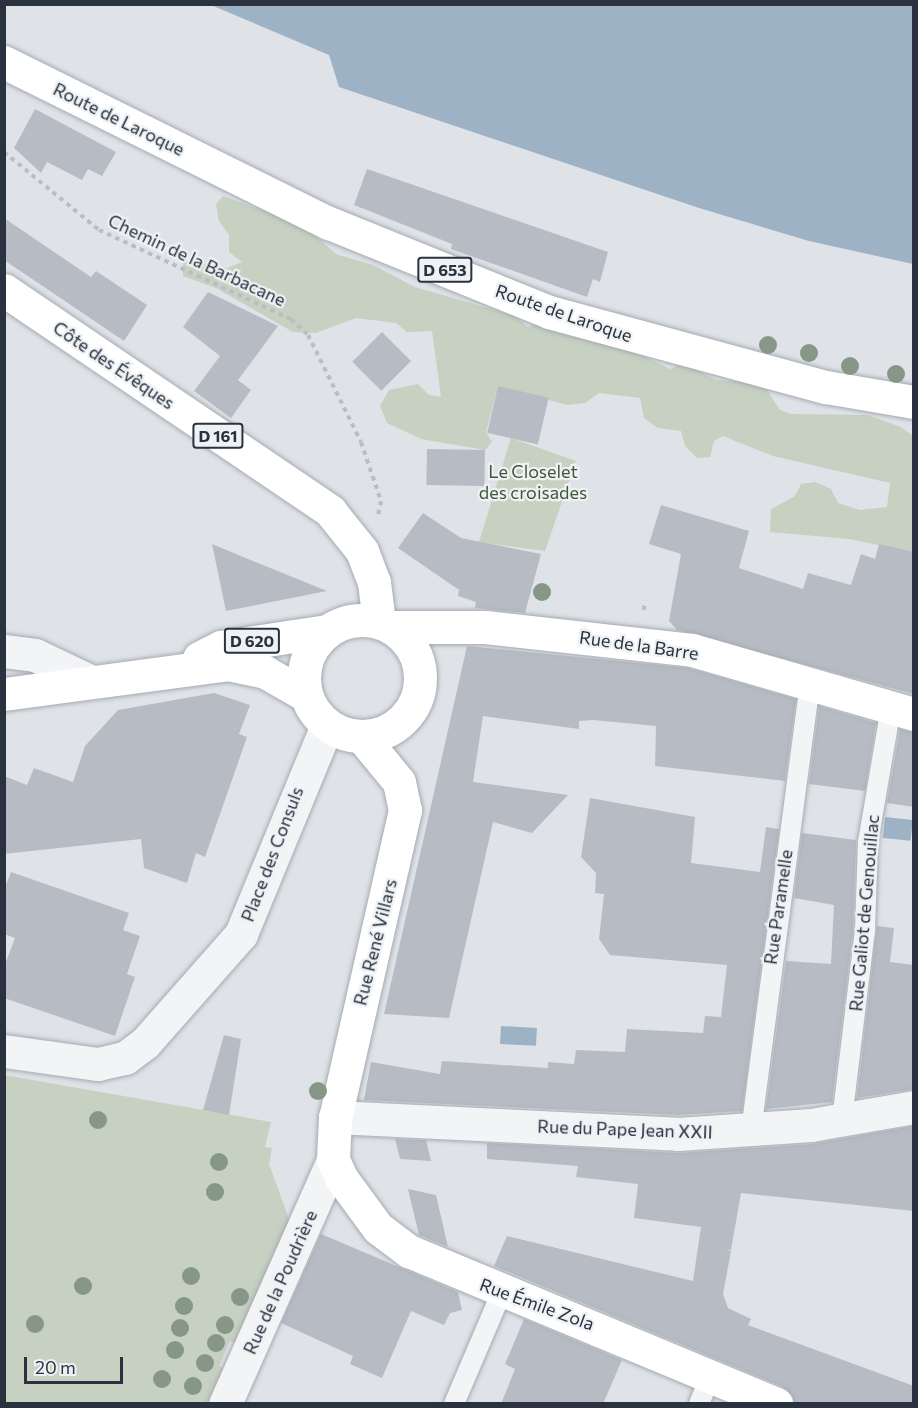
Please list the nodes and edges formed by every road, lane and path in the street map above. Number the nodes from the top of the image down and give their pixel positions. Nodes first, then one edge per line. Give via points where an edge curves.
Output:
1 (4, 62) edge
2 (4, 152) edge
3 (4, 290) edge
4 (914, 402) edge
5 (362, 551) junction
6 (386, 624) junction
7 (327, 631) junction
8 (4, 651) edge
9 (181, 667) junction
10 (90, 681) junction
11 (810, 684) junction
12 (4, 694) edge
13 (307, 696) junction
14 (902, 711) edge
15 (327, 725) junction
16 (363, 737) junction
17 (4, 1051) edge
18 (914, 1107) edge
19 (335, 1117) junction
20 (842, 1120) junction
21 (751, 1131) junction
22 (333, 1160) junction
23 (501, 1294) junction
24 (705, 1389) edge
25 (225, 1404) edge
26 (454, 1404) edge
27 (776, 1404) edge

1 - 4 main road, Route de Laroque / D 653 via 329,223 549,312 826,387
2 - 5 path, Chemin de la Barbacane via 99,230 291,318 308,335 361,442 381,501
3 - 5 main road, Côte des Évêques / D 161 via 330,511
5 - 6 main road, Côte des Évêques / D 161
6 - 7 main road via 343,622
6 - 11 main road, Rue de la Barre via 485,627 667,646
6 - 16 main road via 407,638 420,665 416,700 393,727
7 - 9 main road, D 620 via 221,647
7 - 13 main road via 306,660
8 - 10 street via 35,655
9 - 10 main road, D 620
9 - 13 main road, D 620 via 228,664 265,672
10 - 12 main road, D 620
11 - 14 main road, Rue de la Barre
11 - 21 lane, Rue Paramelle
13 - 15 main road
14 - 20 lane, Rue Galiot de Genouillac via 868,842 865,931
15 - 16 main road
15 - 17 street, Place des Consuls via 241,934 145,1043 124,1058 98,1064
16 - 19 main road, Rue René Villars via 399,782 405,810
18 - 20 street, Rue du Pape Jean XXII
19 - 21 street, Rue du Pape Jean XXII via 678,1134
19 - 22 main road, Rue René Villars
20 - 21 street, Rue du Pape Jean XXII
22 - 23 main road, Rue Émile Zola via 378,1228 409,1251
22 - 25 street, Rue de la Poudrière
23 - 24 main road, Rue Émile Zola via 592,1324
23 - 26 lane
24 - 27 main road, Rue Émile Zola

